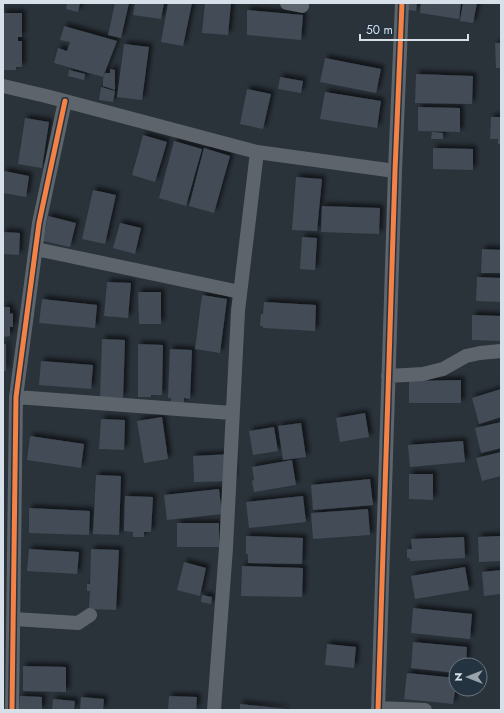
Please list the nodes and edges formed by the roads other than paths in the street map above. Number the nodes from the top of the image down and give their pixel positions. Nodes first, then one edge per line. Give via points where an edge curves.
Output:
1 (288, 3) edge
2 (402, 3) edge
3 (302, 6) dead end
4 (3, 86) edge
5 (65, 101) junction
6 (257, 152) junction
7 (394, 172) junction
8 (36, 249) junction
9 (240, 292) junction
10 (501, 351) edge
11 (388, 376) junction
12 (16, 397) junction
13 (232, 412) junction
14 (90, 615) dead end
15 (14, 619) junction
16 (378, 709) edge
17 (12, 710) edge
18 (214, 710) edge
19 (425, 710) edge

1 - 3 street
2 - 7 street
4 - 5 street
5 - 6 street
5 - 8 street via 39,223
6 - 7 street
6 - 9 street
7 - 11 street
8 - 9 street
8 - 12 street
9 - 13 street
10 - 11 street via 466,356 443,369 423,374
11 - 16 street
12 - 13 street
12 - 15 street
13 - 18 street via 226,548
14 - 15 street via 78,623
15 - 17 street
16 - 19 street

